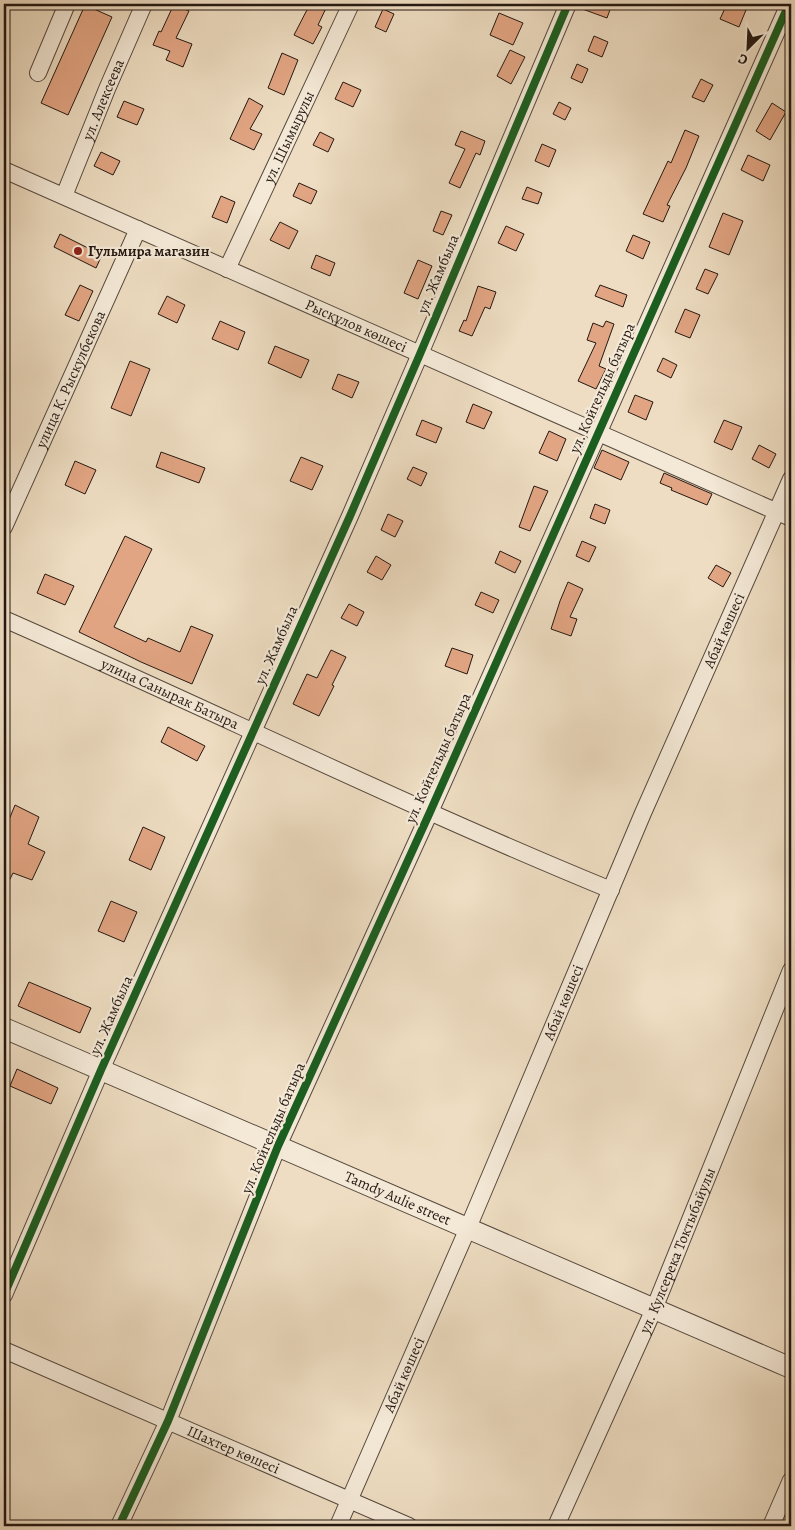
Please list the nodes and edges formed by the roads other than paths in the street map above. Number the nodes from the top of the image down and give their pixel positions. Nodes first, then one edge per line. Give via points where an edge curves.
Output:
1 (67, 4) edge
2 (351, 4) edge
3 (568, 4) edge
4 (789, 4) edge
5 (140, 5) edge
6 (38, 73) dead end
7 (4, 170) edge
8 (64, 196) junction
9 (138, 229) junction
10 (227, 269) junction
11 (420, 354) junction
12 (597, 432) junction
13 (791, 479) edge
14 (776, 512) junction
15 (791, 518) edge
16 (4, 527) edge
17 (4, 618) edge
18 (253, 732) junction
19 (430, 812) junction
20 (611, 890) junction
21 (791, 970) edge
22 (4, 1028) edge
23 (101, 1070) junction
24 (278, 1146) junction
25 (468, 1228) junction
26 (4, 1295) edge
27 (654, 1309) junction
28 (4, 1350) edge
29 (791, 1368) edge
30 (168, 1422) junction
31 (791, 1480) edge
32 (350, 1501) junction
33 (119, 1526) edge
34 (338, 1526) edge
35 (409, 1526) edge
36 (556, 1526) edge
37 (771, 1526) edge

1 - 6 street
2 - 10 street, ул. Шымырулы
3 - 11 street, ул. Жамбыла
4 - 12 street, ул. Койгельды батыра
5 - 8 street, ул. Алексеева
7 - 8 street, Рысқұлов көшесі
8 - 9 street, Рысқұлов көшесі
9 - 10 street, Рысқұлов көшесі
9 - 16 street, улица К. Рыскулбекова
10 - 11 street, Рысқұлов көшесі
11 - 12 street, Рысқұлов көшесі
11 - 18 street, ул. Жамбыла
12 - 14 street, Рысқұлов көшесі
12 - 19 street, ул. Койгельды батыра
13 - 14 street, Абай көшесі
14 - 15 street, Рысқұлов көшесі
14 - 20 street, Абай көшесі
17 - 18 street, улица Санырак Батыра
18 - 19 street, улица Санырак Батыра
18 - 23 street, ул. Жамбыла
19 - 20 street, улица Санырак Батыра
19 - 24 street, ул. Койгельды батыра
20 - 25 street, Абай көшесі
21 - 27 street, ул. Кулсерека Токтыбайулы
22 - 23 street, Tamdy Aulie street
23 - 24 street, Tamdy Aulie street
23 - 26 street, ул. Жамбыла
24 - 25 street, Tamdy Aulie street
24 - 30 street, ул. Койгельды батыра
25 - 27 street, Tamdy Aulie street
25 - 32 street, Абай көшесі
27 - 29 street, Tamdy Aulie street
27 - 36 street, ул. Кулсерека Токтыбайулы
28 - 30 street, Шахтер көшесі
30 - 32 street, Шахтер көшесі
30 - 33 street, ул. Койгельды батыра
31 - 37 street
32 - 34 street, Абай көшесі
32 - 35 street, Шахтер көшесі

